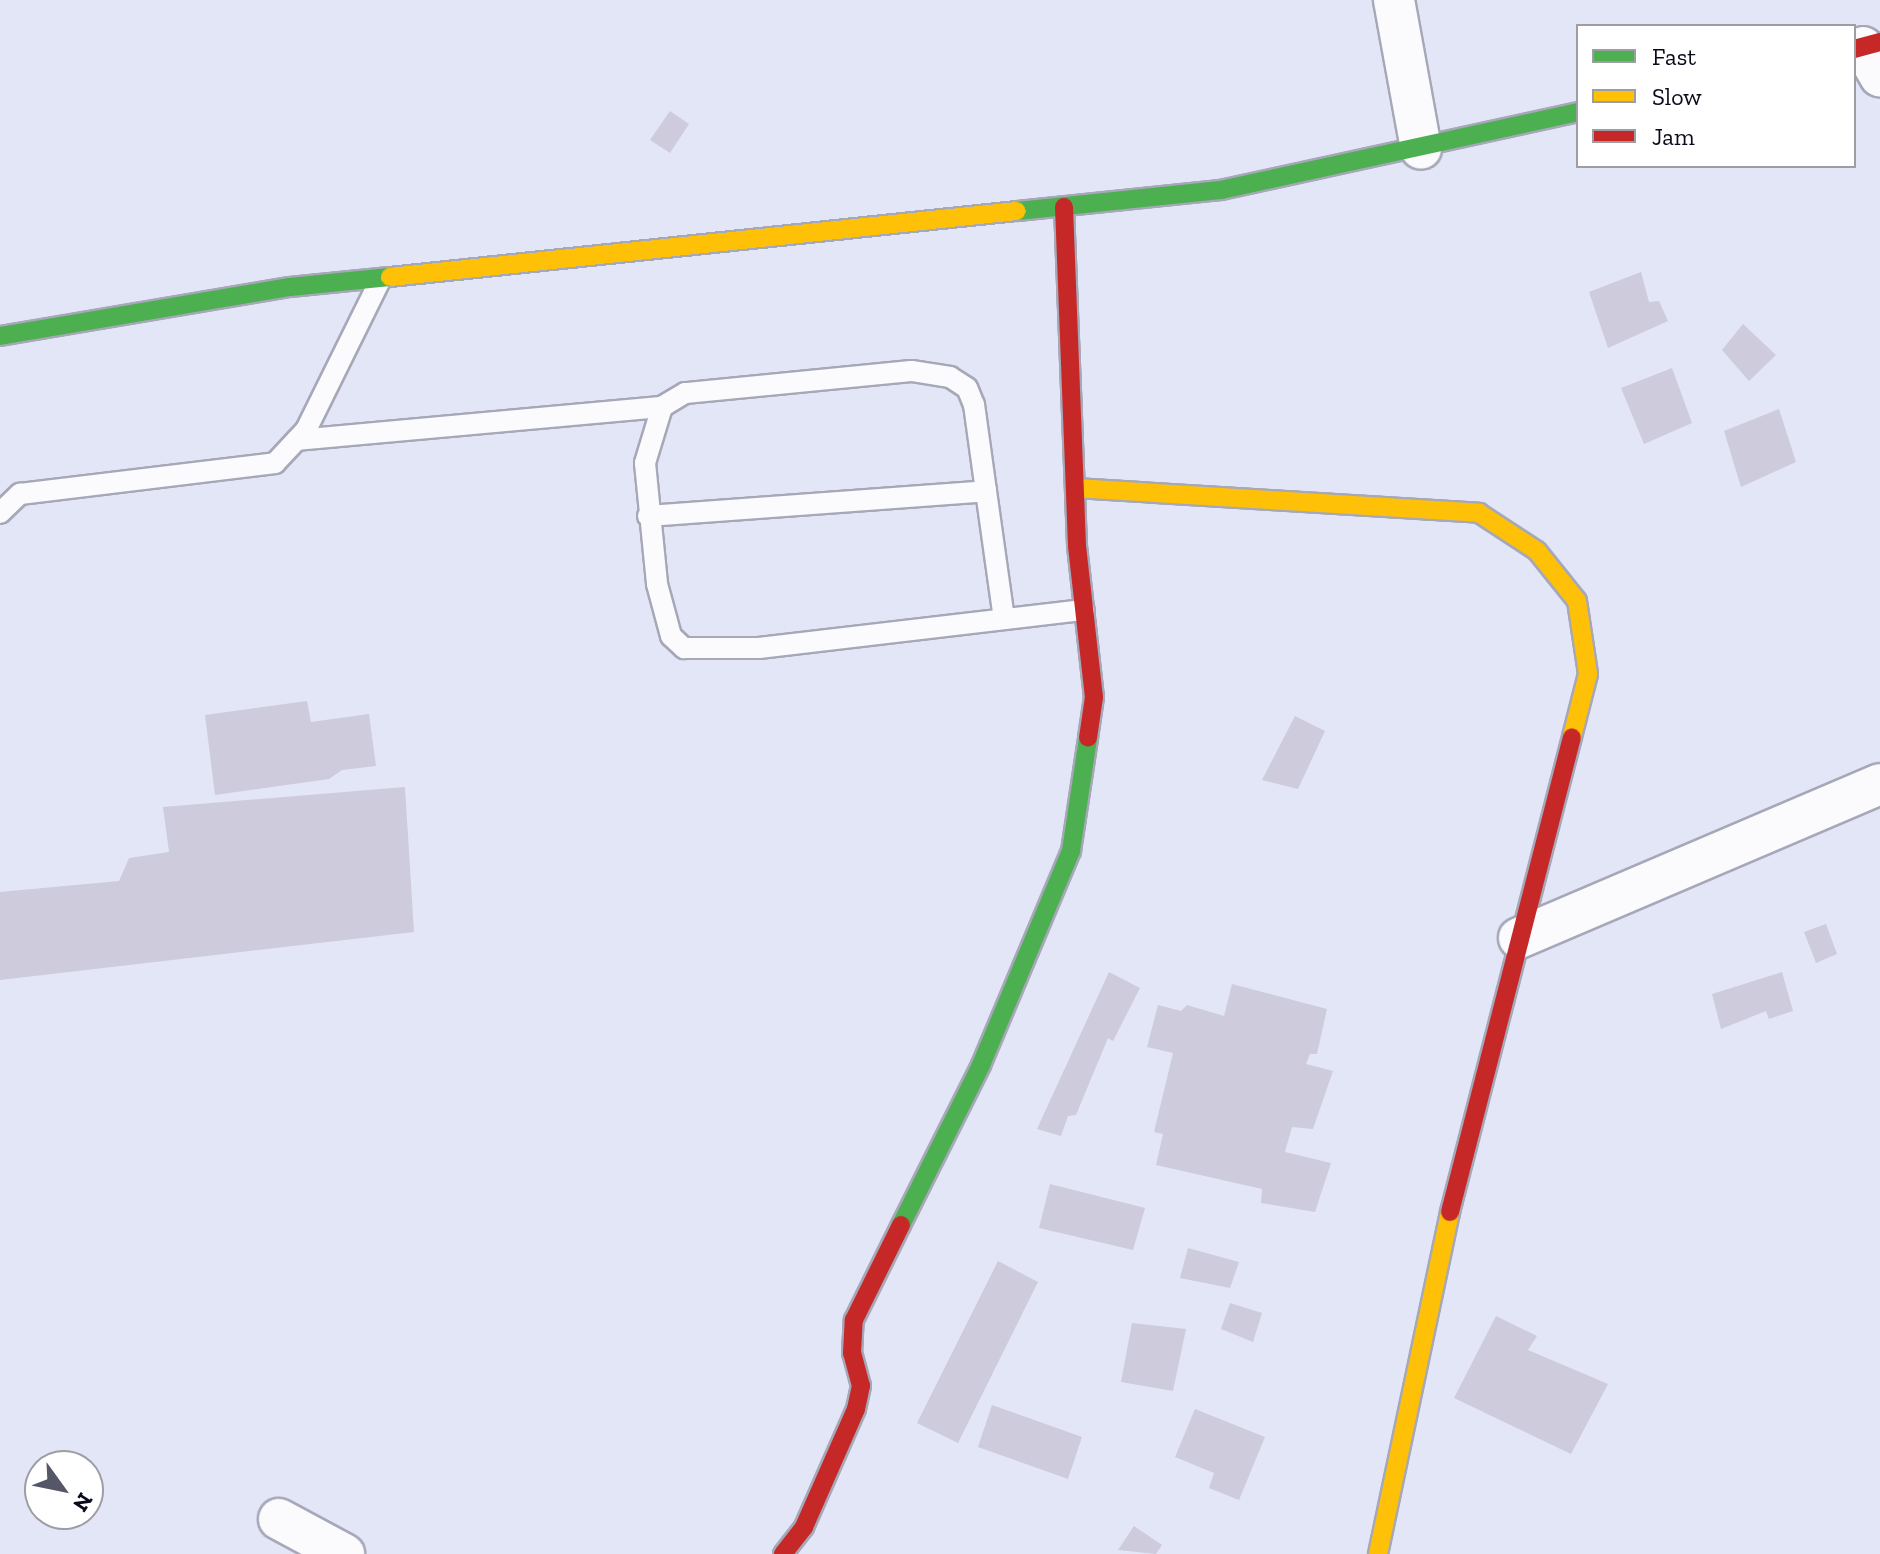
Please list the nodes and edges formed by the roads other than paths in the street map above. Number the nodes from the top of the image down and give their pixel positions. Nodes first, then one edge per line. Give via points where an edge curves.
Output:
1 (1394, 0) edge
2 (1576, 112) edge
3 (1421, 149) junction
4 (1064, 207) junction
5 (379, 282) junction
6 (0, 336) edge
7 (662, 407) junction
8 (297, 440) junction
9 (1075, 488) junction
10 (986, 491) junction
11 (0, 513) edge
12 (648, 516) junction
13 (1084, 610) junction
14 (1004, 619) junction
15 (1880, 784) edge
16 (1519, 938) junction
17 (279, 1519) dead end
18 (344, 1554) edge
19 (783, 1554) edge
20 (1378, 1554) edge

1 - 3 street
2 - 3 street
3 - 4 street via 1221,190
4 - 5 street
4 - 9 street
5 - 6 street via 290,287
5 - 8 lane
7 - 8 lane
7 - 10 lane via 685,393 731,387 911,371 950,377 967,388 974,405
7 - 12 lane via 645,463
8 - 11 lane via 275,463 20,494
9 - 13 street
9 - 16 street via 1479,513 1537,551 1577,601 1588,674
10 - 12 lane
10 - 14 lane
12 - 14 lane via 671,636 684,648 759,648
13 - 14 lane
13 - 19 street via 1094,697 1071,851 981,1065 854,1320 852,1353 861,1386 856,1409 804,1527
15 - 16 street
16 - 20 street via 1453,1196
17 - 18 street

